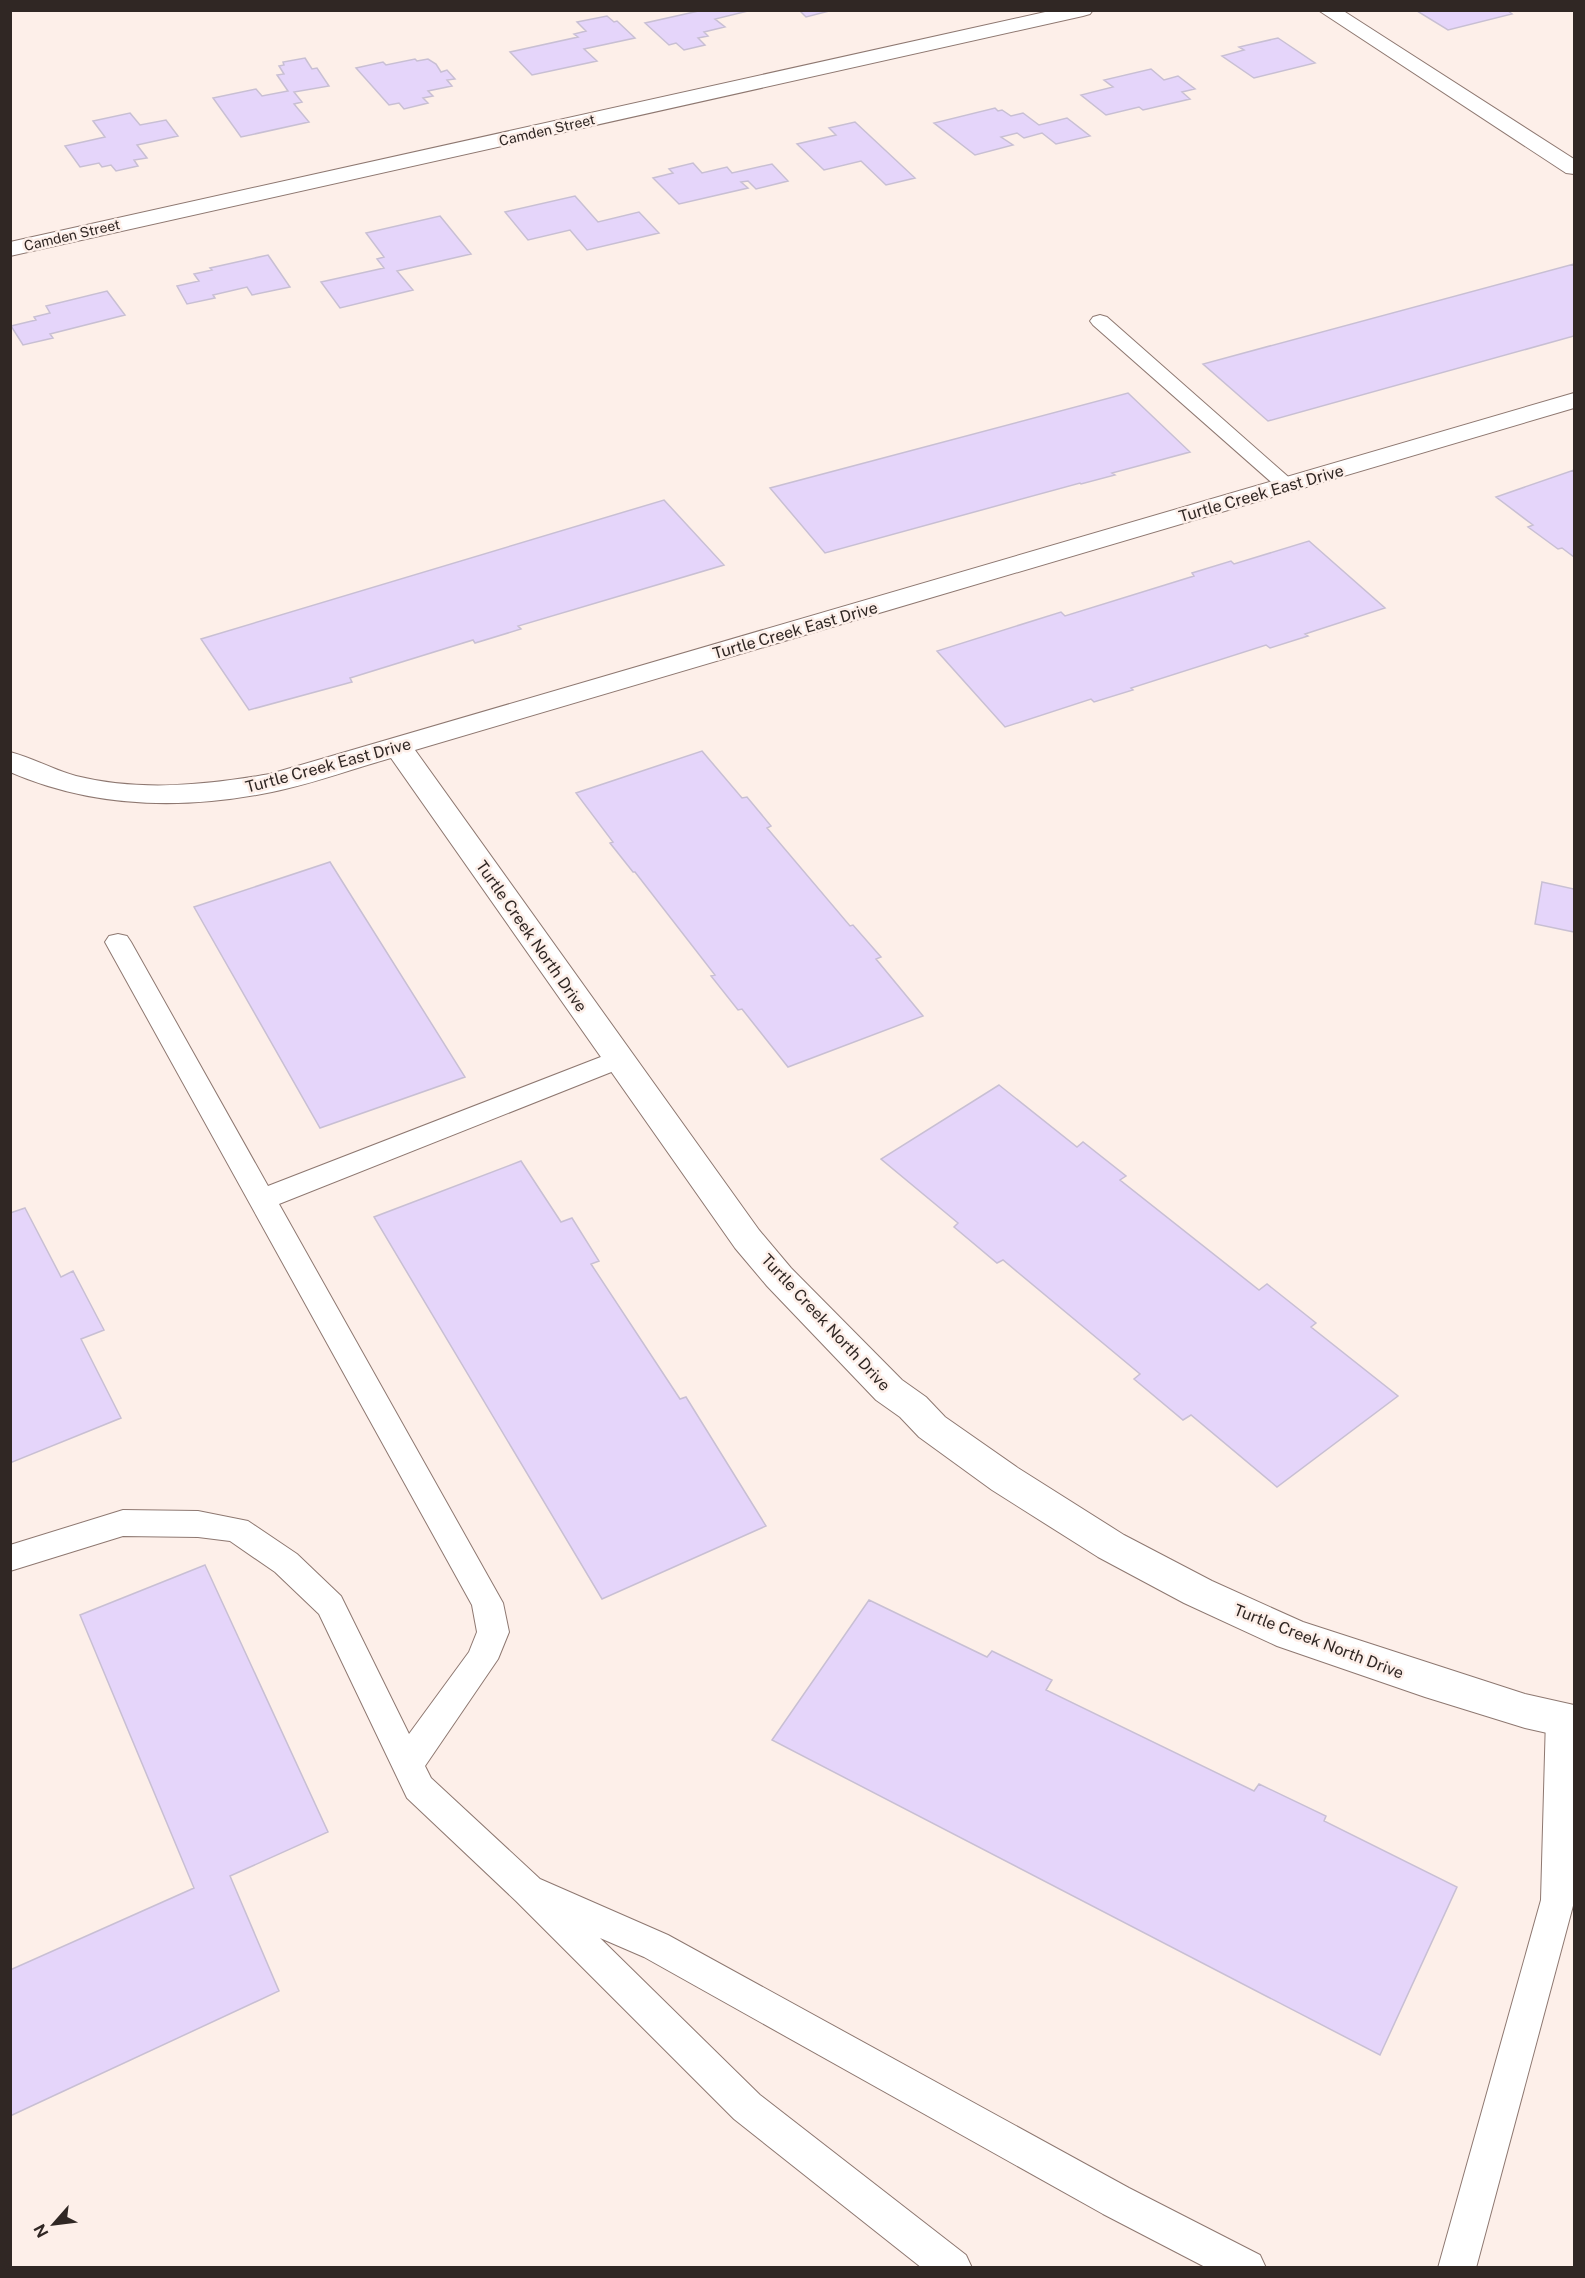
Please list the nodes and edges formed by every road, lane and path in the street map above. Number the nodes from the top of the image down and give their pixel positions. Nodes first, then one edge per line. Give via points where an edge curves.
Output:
1 (1083, 10) edge
2 (1328, 10) edge
3 (1575, 168) edge
4 (10, 249) edge
5 (1100, 321) dead end
6 (1575, 400) edge
7 (1286, 485) junction
8 (398, 747) junction
9 (10, 761) edge
10 (118, 942) dead end
11 (620, 1059) junction
12 (262, 1200) junction
13 (10, 1558) edge
14 (1568, 1720) edge
15 (407, 1764) junction
16 (1567, 1848) edge
17 (528, 1890) junction
18 (953, 2268) edge
19 (1247, 2268) edge
20 (1457, 2268) edge

1 - 4 street, Camden Street
2 - 3 street
5 - 7 lane
6 - 7 street, Turtle Creek East Drive
7 - 8 street, Turtle Creek East Drive
8 - 9 street, Turtle Creek East Drive via 273,783 198,794 99,790
8 - 11 street, Turtle Creek North Drive
10 - 12 lane
11 - 12 lane
11 - 14 street, Turtle Creek North Drive via 747,1239 779,1277 890,1390 932,1427 1005,1479 1111,1546 1208,1597 1291,1634 1425,1680
12 - 15 lane via 487,1603 493,1632 482,1659
13 - 15 lane via 123,1523 198,1524 237,1530 286,1563 330,1605
14 - 16 lane
15 - 17 lane via 419,1788
16 - 20 lane via 1558,1900
17 - 18 lane via 747,2107
17 - 19 lane via 656,1946 1116,2201

